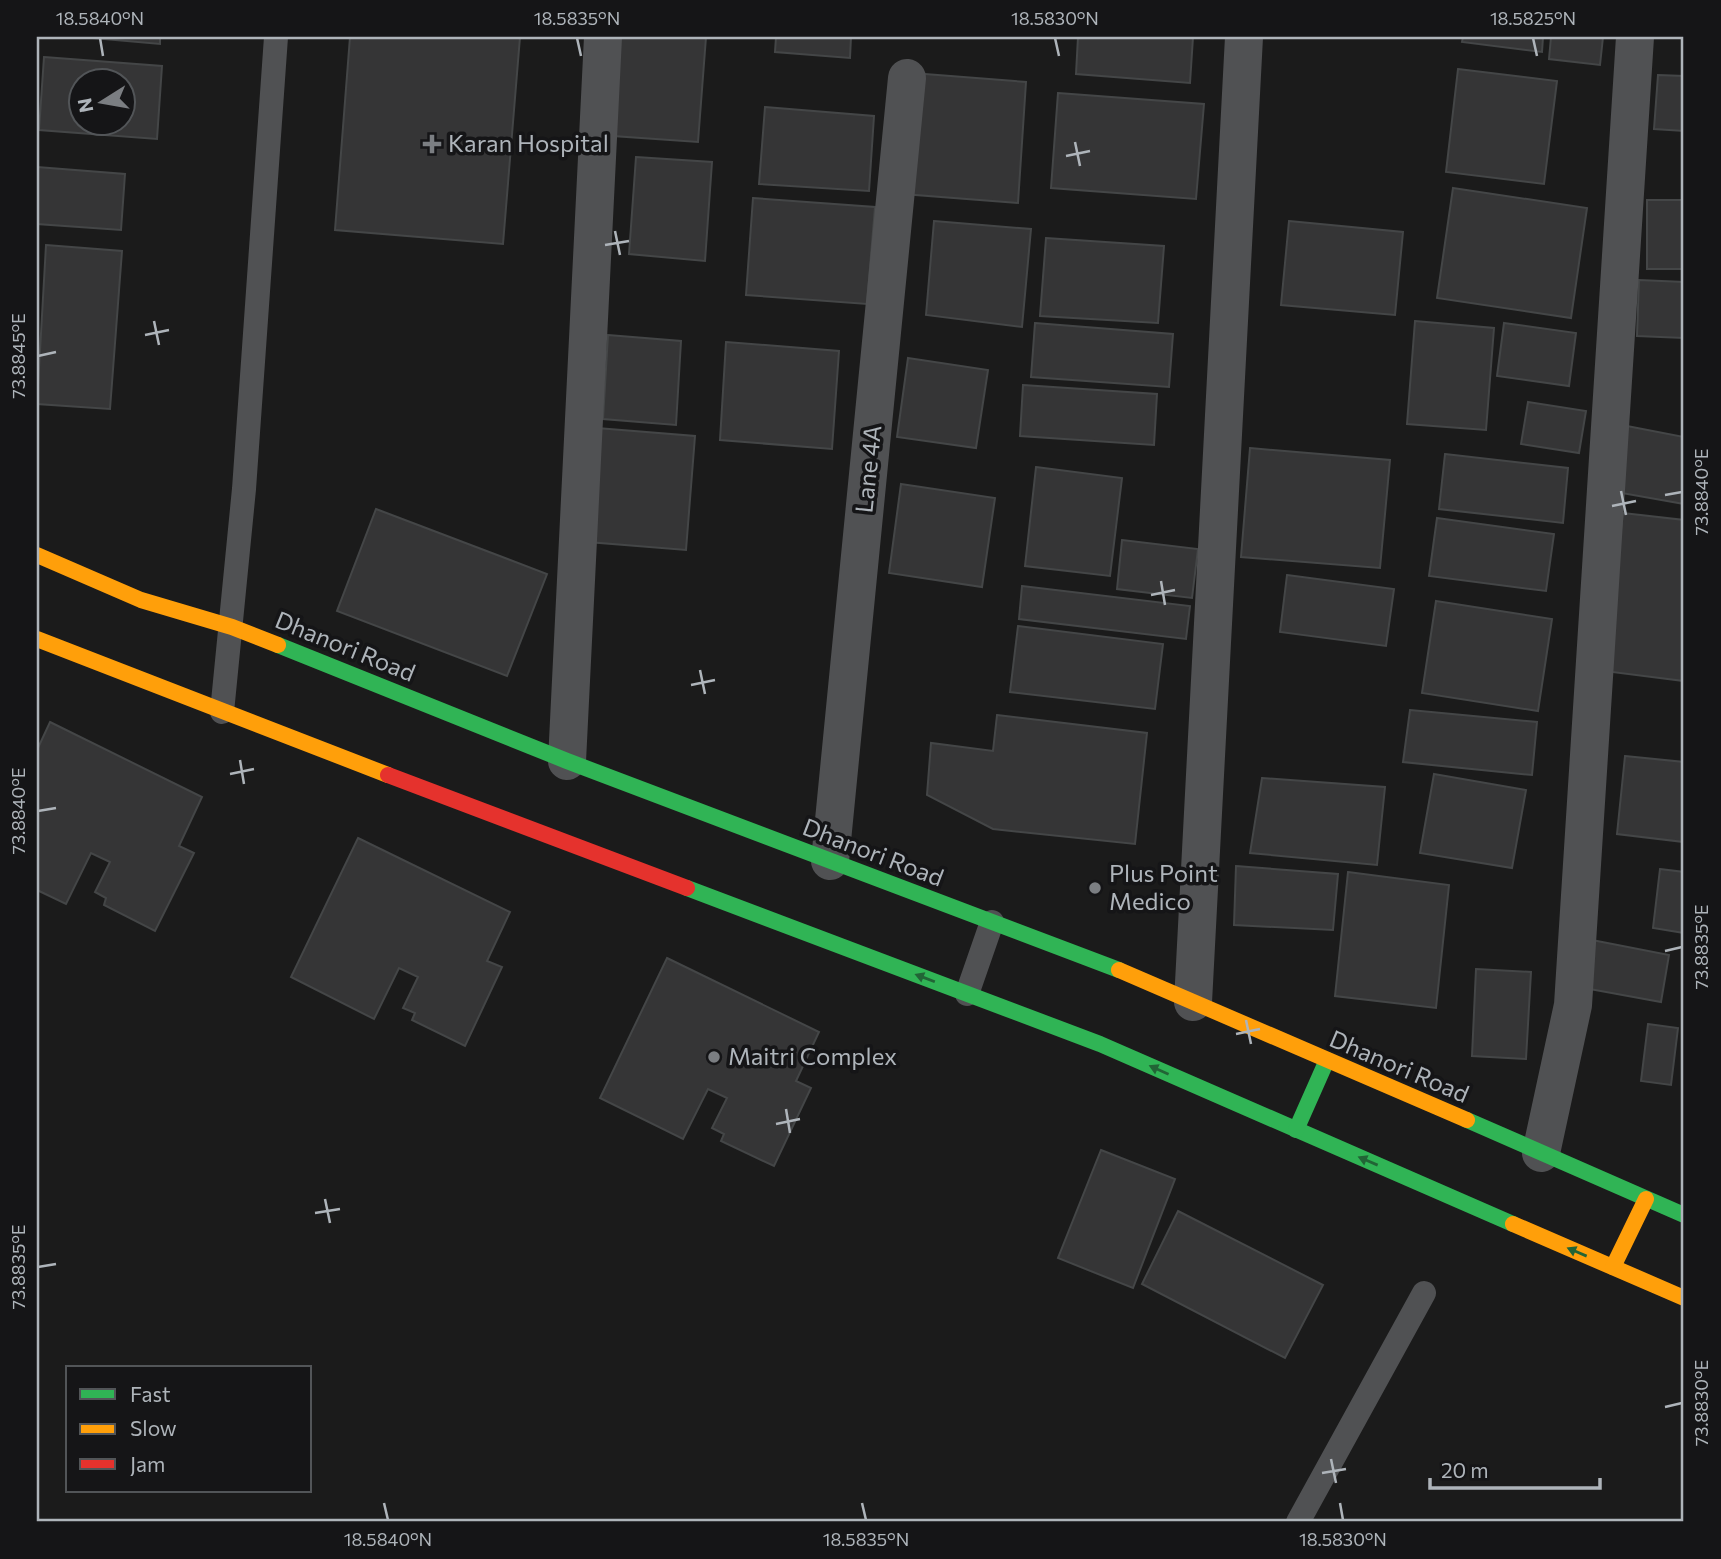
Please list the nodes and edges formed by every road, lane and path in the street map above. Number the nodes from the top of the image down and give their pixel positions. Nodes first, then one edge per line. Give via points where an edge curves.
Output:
1 (276, 37) edge
2 (603, 37) edge
3 (1244, 37) edge
4 (1635, 37) edge
5 (907, 78) dead end
6 (37, 555) edge
7 (232, 627) junction
8 (37, 639) edge
9 (222, 712) junction
10 (567, 761) junction
11 (830, 861) junction
12 (992, 922) junction
13 (967, 994) junction
14 (1193, 1002) junction
15 (1327, 1060) junction
16 (1296, 1130) junction
17 (1541, 1153) junction
18 (1646, 1199) junction
19 (1684, 1215) edge
20 (1612, 1267) junction
21 (1424, 1293) dead end
22 (1684, 1298) edge
23 (1298, 1522) edge

1 - 7 lane
2 - 10 street
3 - 14 street
4 - 17 street via 1573,1005
5 - 11 street, Lane 4A
6 - 7 main road, Dhanori Road via 141,600
7 - 9 lane
7 - 10 main road, Dhanori Road
8 - 9 main road
13 -> 9 main road
10 - 11 main road, Dhanori Road
11 - 12 main road, Dhanori Road
12 - 13 lane
12 - 14 main road, Dhanori Road
16 -> 13 main road via 1100,1044
14 - 15 main road, Dhanori Road
15 - 16 main road
15 - 17 main road, Dhanori Road
20 -> 16 main road
17 - 18 main road, Dhanori Road
18 - 19 main road, Dhanori Road
18 - 20 main road
20 - 22 main road
21 - 23 lane

